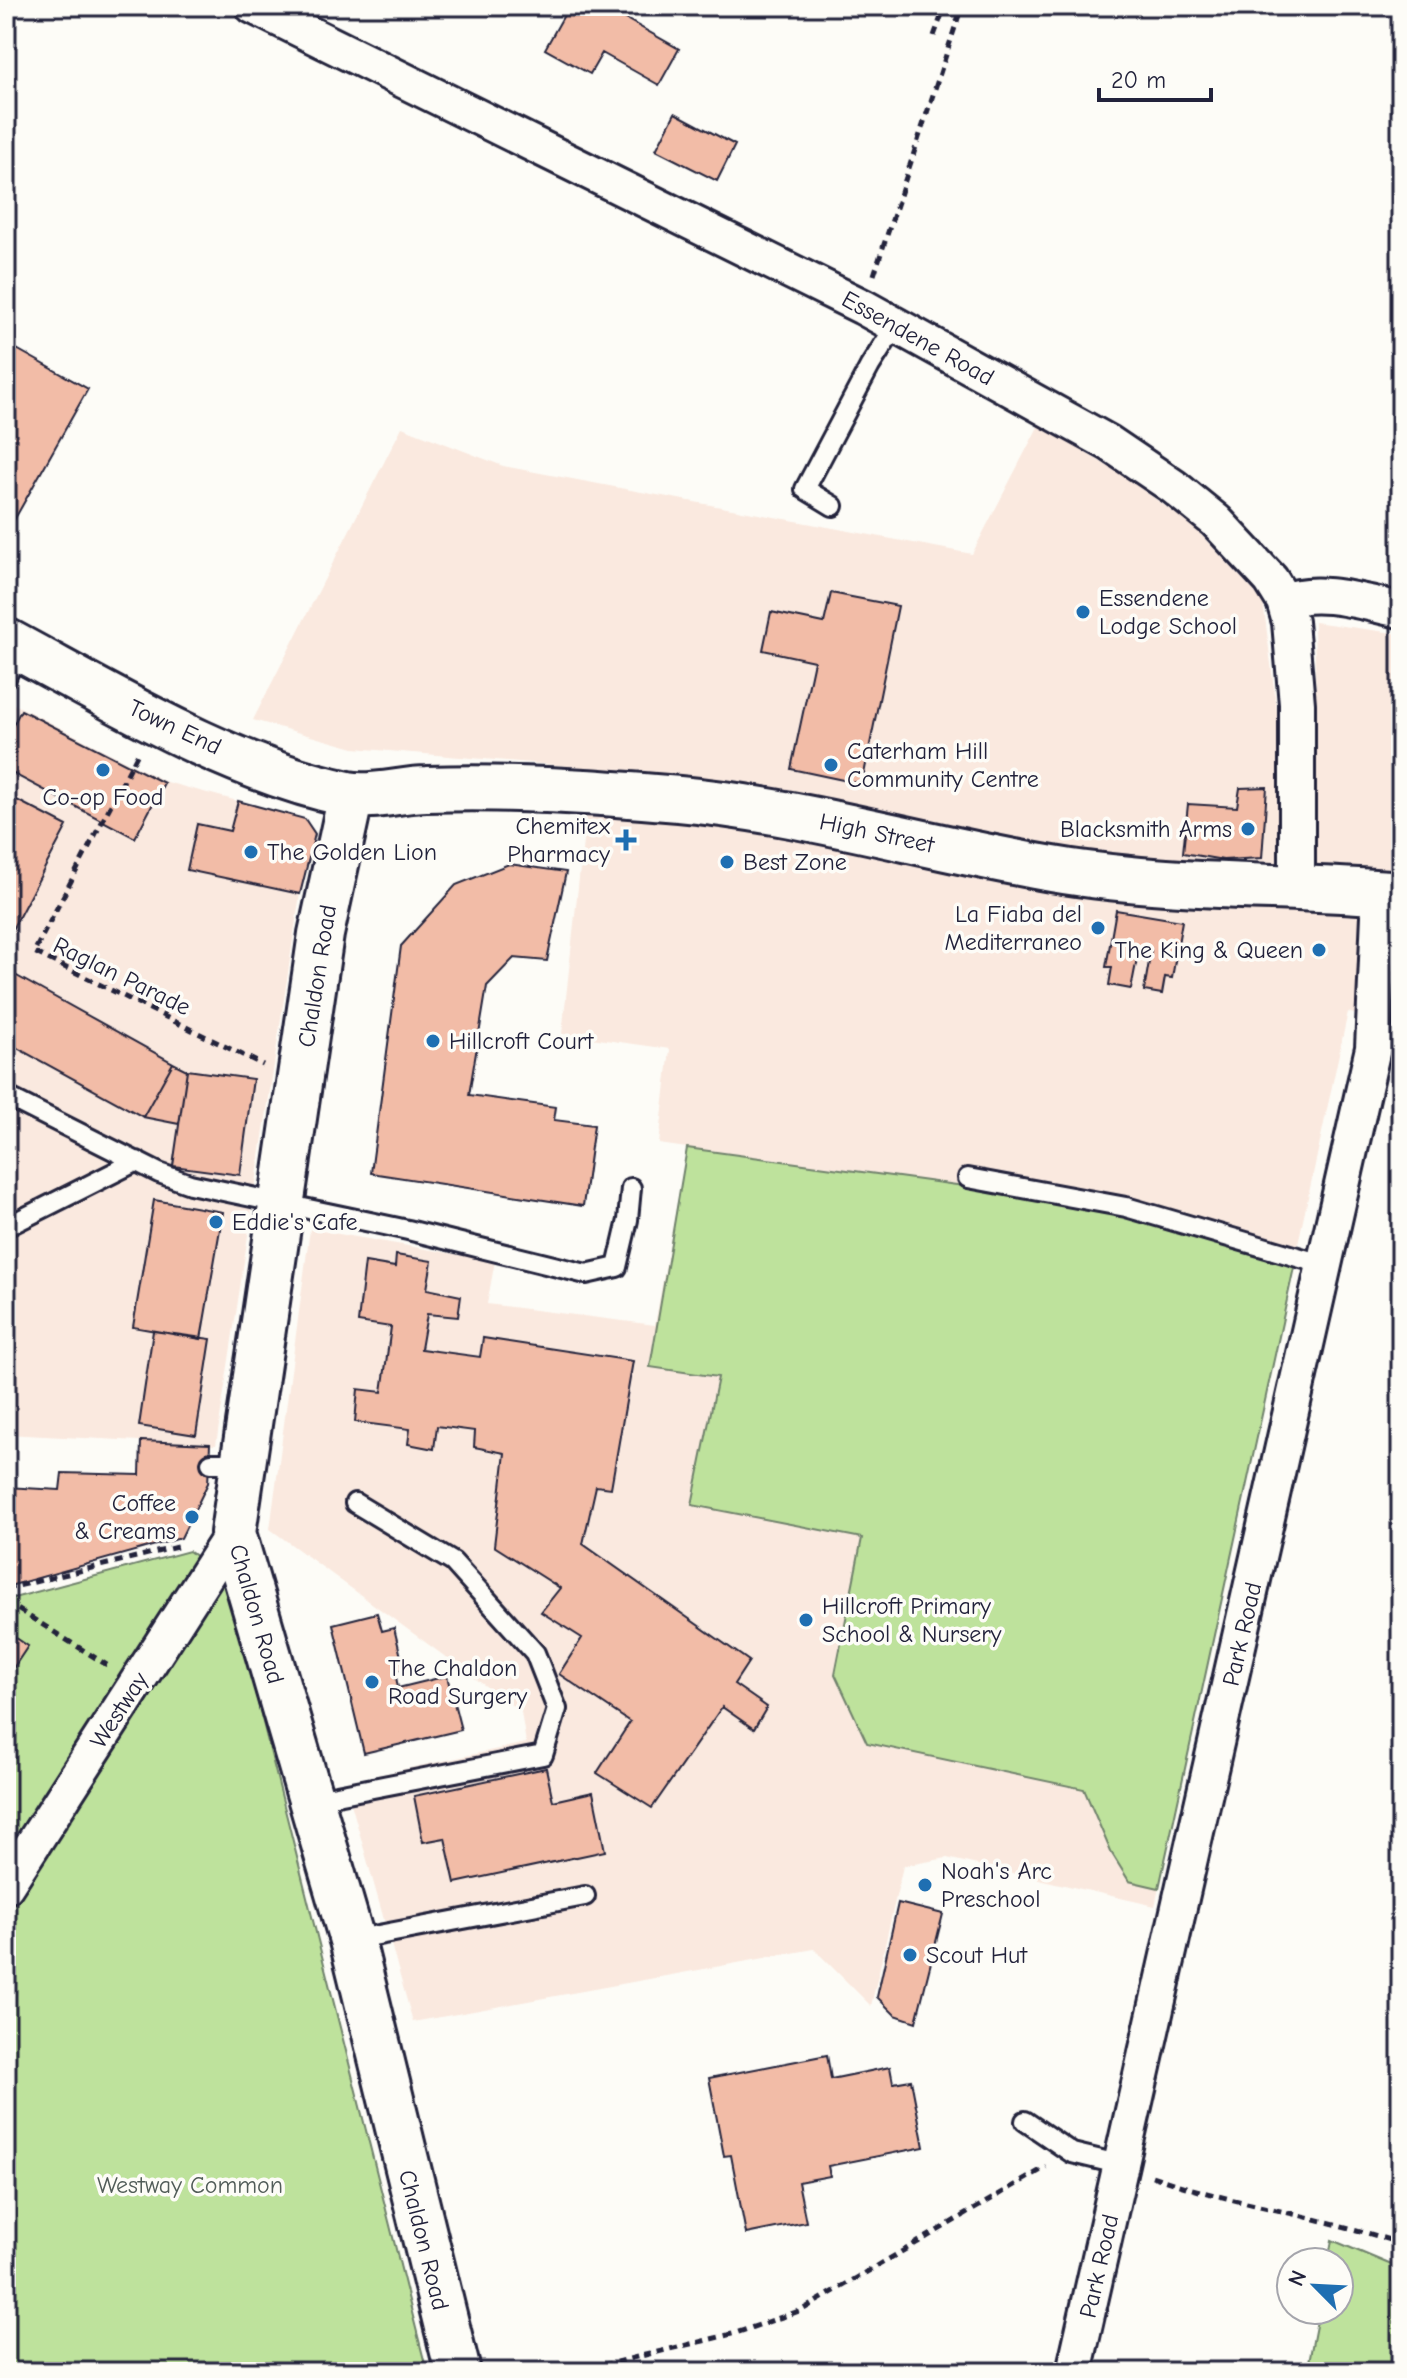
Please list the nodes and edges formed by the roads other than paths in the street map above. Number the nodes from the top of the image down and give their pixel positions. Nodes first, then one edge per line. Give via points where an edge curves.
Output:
1 (253, 6) edge
2 (896, 325) junction
3 (833, 506) dead end
4 (1284, 601) junction
5 (1401, 610) edge
6 (11, 655) edge
7 (351, 795) junction
8 (1297, 887) junction
9 (1390, 894) edge
10 (1387, 1052) edge
11 (6, 1096) edge
12 (137, 1161) junction
13 (968, 1178) dead end
14 (631, 1188) dead end
15 (279, 1201) junction
16 (6, 1227) edge
17 (1325, 1265) junction
18 (355, 1503) dead end
19 (233, 1533) junction
20 (311, 1800) junction
21 (6, 1886) edge
22 (585, 1896) dead end
23 (352, 1940) junction
24 (1025, 2121) dead end
25 (1122, 2165) junction
26 (458, 2372) edge
27 (1074, 2372) edge

1 - 2 street, Essendene Road
2 - 3 lane via 805,489
2 - 4 street, Essendene Road via 1109,443 1174,487 1216,521
4 - 5 street via 1322,596
4 - 8 street, Essendene Road via 1297,704
6 - 7 main road, Town End via 291,777
7 - 8 main road, High Street via 426,789 683,799 810,819 1044,868
7 - 15 main road, Chaldon Road via 321,934
8 - 9 main road, High Street
9 - 10 street, Park Road
10 - 17 street, Park Road
11 - 12 lane
12 - 15 lane via 190,1184
12 - 16 lane
13 - 17 lane via 1126,1207
14 - 15 lane via 617,1267 586,1274
15 - 19 main road, Chaldon Road via 227,1463
17 - 25 street, Park Road
18 - 20 lane via 453,1562 535,1653 557,1709 543,1755
19 - 20 main road, Chaldon Road
19 - 21 street, Westway
20 - 23 main road, Chaldon Road
22 - 23 lane
23 - 26 main road, Chaldon Road
24 - 25 lane via 1072,2153
25 - 27 street, Park Road

